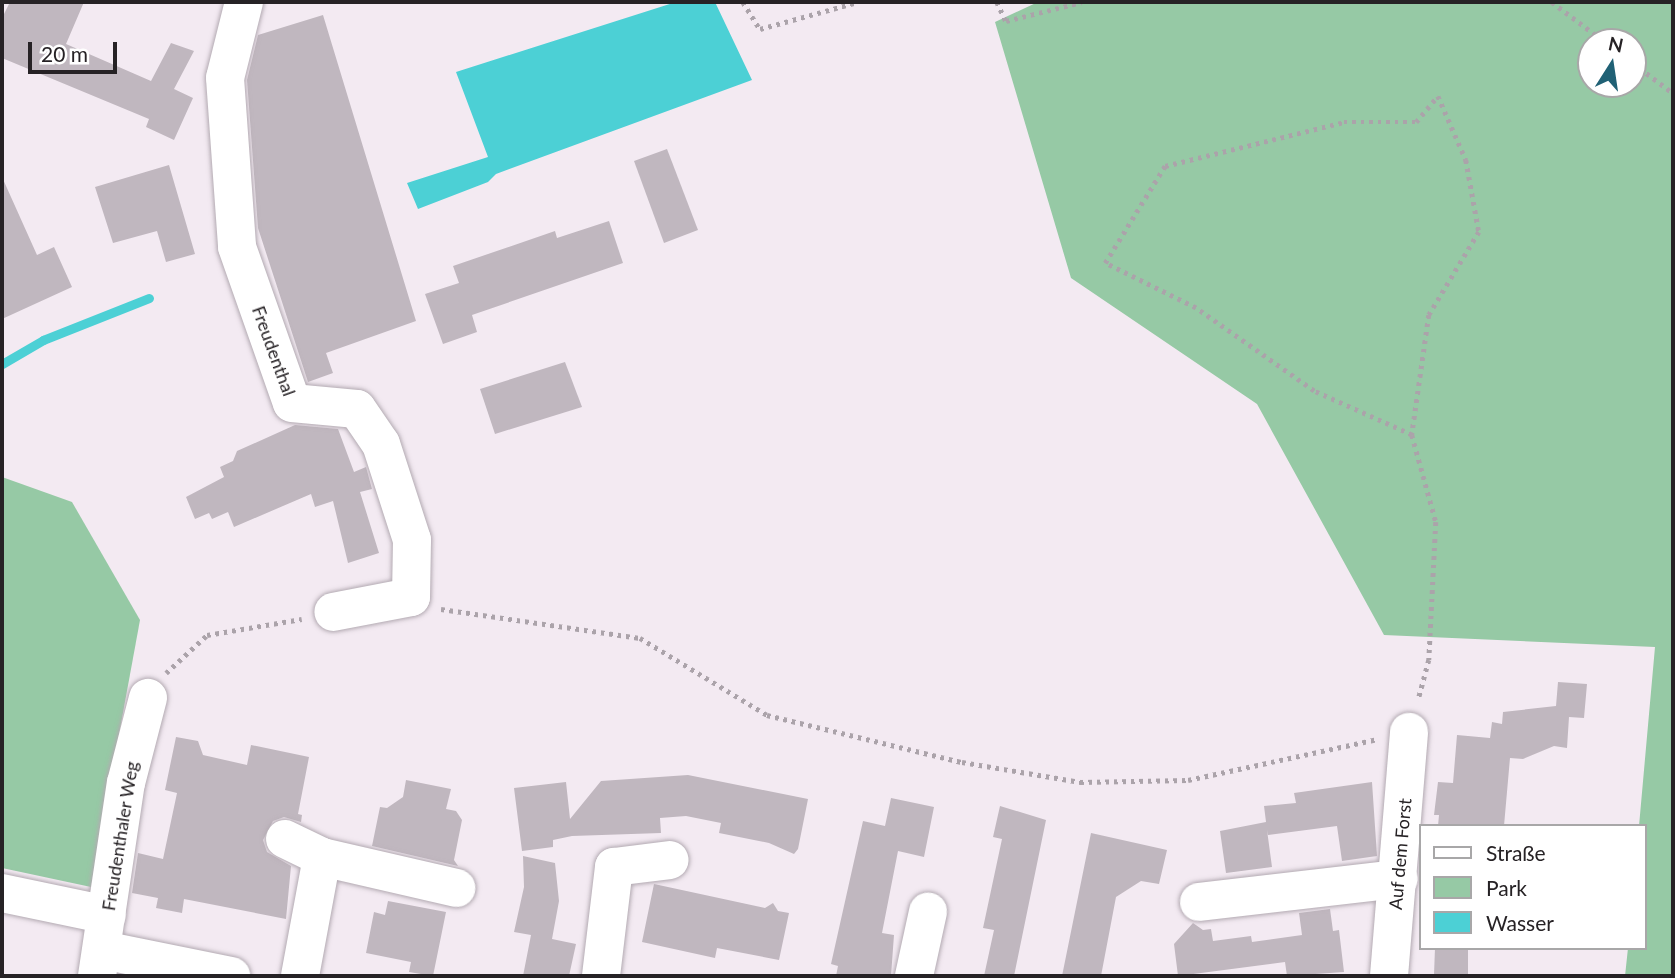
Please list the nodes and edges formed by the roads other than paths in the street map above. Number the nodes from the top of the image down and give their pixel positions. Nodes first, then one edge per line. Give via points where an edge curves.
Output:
1 (244, 2) edge
2 (333, 612) road end
3 (148, 698) road end
4 (1409, 732) road end
5 (285, 839) dead end
6 (321, 857) junction
7 (670, 860) dead end
8 (1399, 879) junction
9 (456, 888) dead end
10 (2, 893) edge
11 (1199, 902) dead end
12 (928, 912) dead end
13 (102, 947) edge
14 (231, 976) edge
15 (300, 976) edge
16 (601, 976) edge
17 (914, 976) edge
18 (1389, 976) edge

1 - 2 street, Freudenthal via 225,78 237,247 292,403 357,409 381,444 412,540 411,597
3 - 13 street, Freudenthaler Weg via 126,783
4 - 8 street, Auf dem Forst
5 - 6 street
6 - 9 street
6 - 15 street
7 - 16 street via 614,867
8 - 11 street
8 - 18 street, Auf dem Forst
10 - 13 street
12 - 17 street
13 - 14 street

